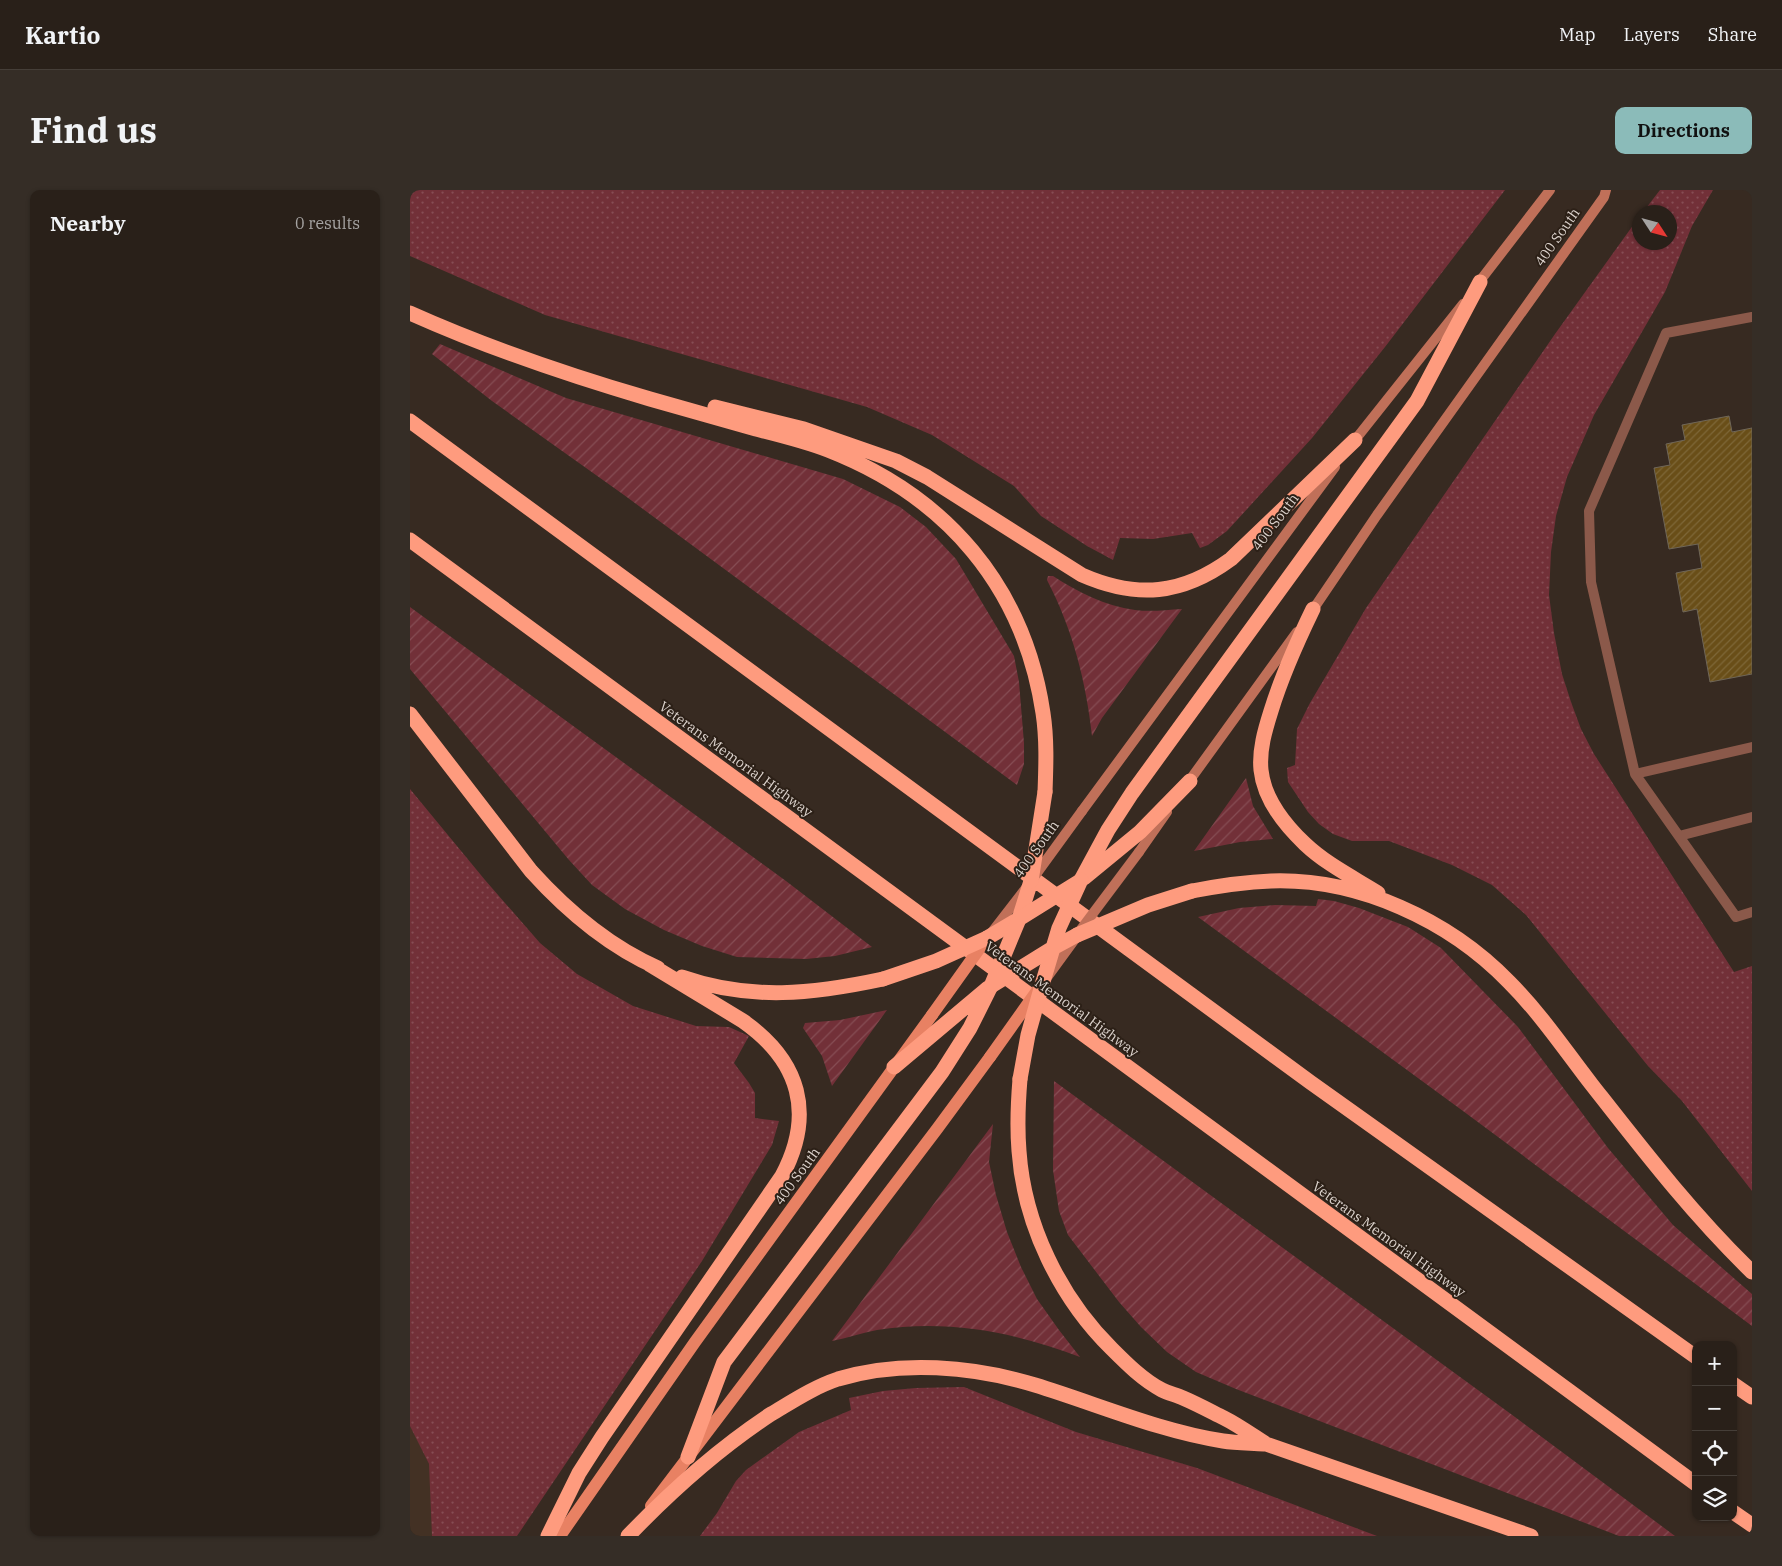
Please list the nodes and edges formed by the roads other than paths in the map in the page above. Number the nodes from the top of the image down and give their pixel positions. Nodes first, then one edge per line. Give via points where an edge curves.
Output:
1 (1550, 190) edge
2 (1606, 190) edge
3 (1480, 282) junction
4 (410, 313) edge
5 (1752, 317) edge
6 (637, 395) junction
7 (410, 421) edge
8 (1354, 440) junction
9 (410, 540) edge
10 (1313, 609) junction
11 (410, 714) edge
12 (1752, 747) edge
13 (1635, 774) junction
14 (1190, 781) joint
15 (1752, 817) edge
16 (1679, 836) junction
17 (1133, 848) junction
18 (1081, 880) junction
19 (1031, 881) junction
20 (1402, 908) junction
21 (1752, 912) edge
22 (1019, 919) junction
23 (1077, 935) junction
24 (987, 938) junction
25 (1053, 948) junction
26 (649, 964) junction
27 (1042, 985) junction
28 (991, 986) junction
29 (894, 1067) junction
30 (1752, 1272) edge
31 (1692, 1354) edge
32 (1736, 1386) edge
33 (1752, 1397) edge
34 (1266, 1444) junction
35 (688, 1457) junction
36 (1692, 1481) edge
37 (1737, 1515) edge
38 (1752, 1525) edge
39 (548, 1536) edge
40 (560, 1536) edge
41 (628, 1536) edge
42 (1531, 1536) edge

1 - 3 main road, 400 South
2 - 10 main road, 400 South
3 - 8 main road, 400 South
3 - 18 highway via 1417,401 1132,792
4 - 6 highway via 492,348
5 - 13 lane via 1666,332 1588,511 1591,582
6 - 8 highway via 749,414 896,460 1082,575 1108,585 1144,591 1200,579 1232,559
6 - 19 highway, bridge via 800,441 837,454 884,477 912,494 956,531 988,570 1022,635 1043,712 1045,792
7 - 31 highway via 1310,1082
8 - 19 main road, 400 South, bridge
9 - 36 highway, Veterans Memorial Highway
10 - 14 main road, 400 South
10 - 20 highway via 1291,654 1267,726 1261,755 1265,786 1282,817 1307,846
11 - 26 highway via 548,890 600,936
12 - 13 lane
13 - 16 lane
14 - 17 highway
15 - 16 lane
16 - 21 lane via 1736,917
17 - 18 highway
17 - 23 main road, bridge
18 - 22 highway, bridge
18 - 25 highway, bridge
19 - 22 highway
19 - 24 main road, 400 South
20 - 23 highway, bridge via 1351,890 1298,882 1247,883 1192,891
20 - 30 highway via 1466,945 1509,982 1688,1204
22 - 24 highway
22 - 28 highway, bridge
23 - 25 highway
23 - 27 main road
24 - 26 highway, bridge via 936,961 882,979 806,992 745,992 695,982
24 - 29 main road, 400 South, bridge
25 - 27 highway
25 - 28 highway, bridge
26 - 39 highway via 742,1021 770,1044 781,1058 796,1090 800,1108 797,1142 782,1176 579,1473
27 - 34 highway, bridge via 1028,1035 1017,1118 1024,1184 1042,1246 1056,1275 1104,1342 1141,1375 1162,1390 1227,1420
27 - 35 main road, bridge
28 - 29 highway
28 - 35 highway via 942,1072 724,1362
29 - 40 main road, 400 South
32 - 33 highway
34 - 41 highway via 1224,1441 1174,1430 1034,1385 985,1373 921,1368 863,1373 812,1390 748,1429 687,1478
34 - 42 highway
35 - 41 main road
37 - 38 highway

